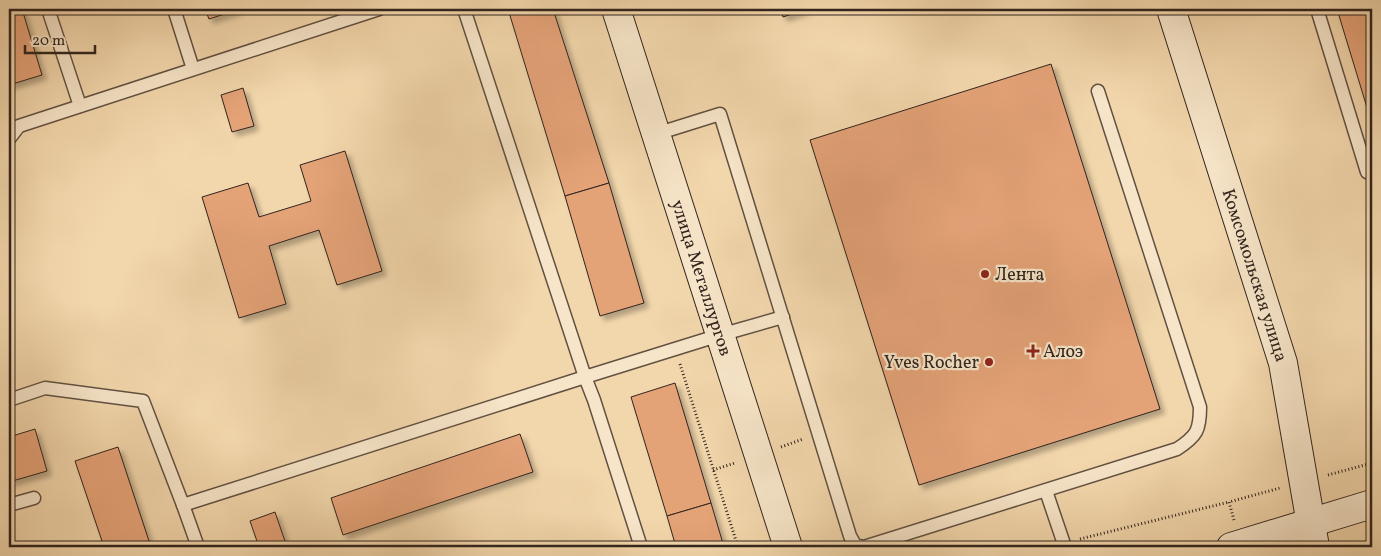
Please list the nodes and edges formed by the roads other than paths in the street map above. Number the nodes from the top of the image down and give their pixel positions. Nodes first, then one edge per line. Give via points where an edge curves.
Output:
1 (48, 9) edge
2 (174, 9) edge
3 (379, 9) edge
4 (464, 9) edge
5 (616, 9) edge
6 (1171, 9) edge
7 (1317, 9) edge
8 (193, 69) junction
9 (1098, 92) dead end
10 (80, 106) junction
11 (656, 134) junction
12 (9, 138) edge
13 (1372, 170) edge
14 (784, 317) junction
15 (720, 335) junction
16 (585, 377) junction
17 (9, 400) edge
18 (1046, 490) junction
19 (34, 498) dead end
20 (9, 504) edge
21 (1372, 504) edge
22 (183, 505) junction
23 (1314, 535) edge
24 (1064, 545) edge
25 (198, 547) edge
26 (641, 547) edge
27 (788, 547) edge
28 (1231, 547) edge

1 - 10 lane
2 - 8 lane
3 - 8 lane
4 - 16 lane
5 - 11 street, улица Металлургов
6 - 23 street, Комсомольская улица via 1283,363
7 - 13 lane via 1367,172
8 - 10 lane
9 - 18 lane via 1200,407 1200,425 1192,439 1177,448
10 - 12 lane via 20,126
11 - 14 lane via 720,114
11 - 15 street, улица Металлургов
14 - 15 lane
14 - 18 lane via 855,545 864,547
15 - 16 lane
15 - 27 street, улица Металлургов
16 - 22 lane
16 - 26 lane
17 - 22 lane via 46,388 143,401
18 - 24 lane
19 - 20 lane
21 - 23 street
22 - 25 lane
23 - 28 street

